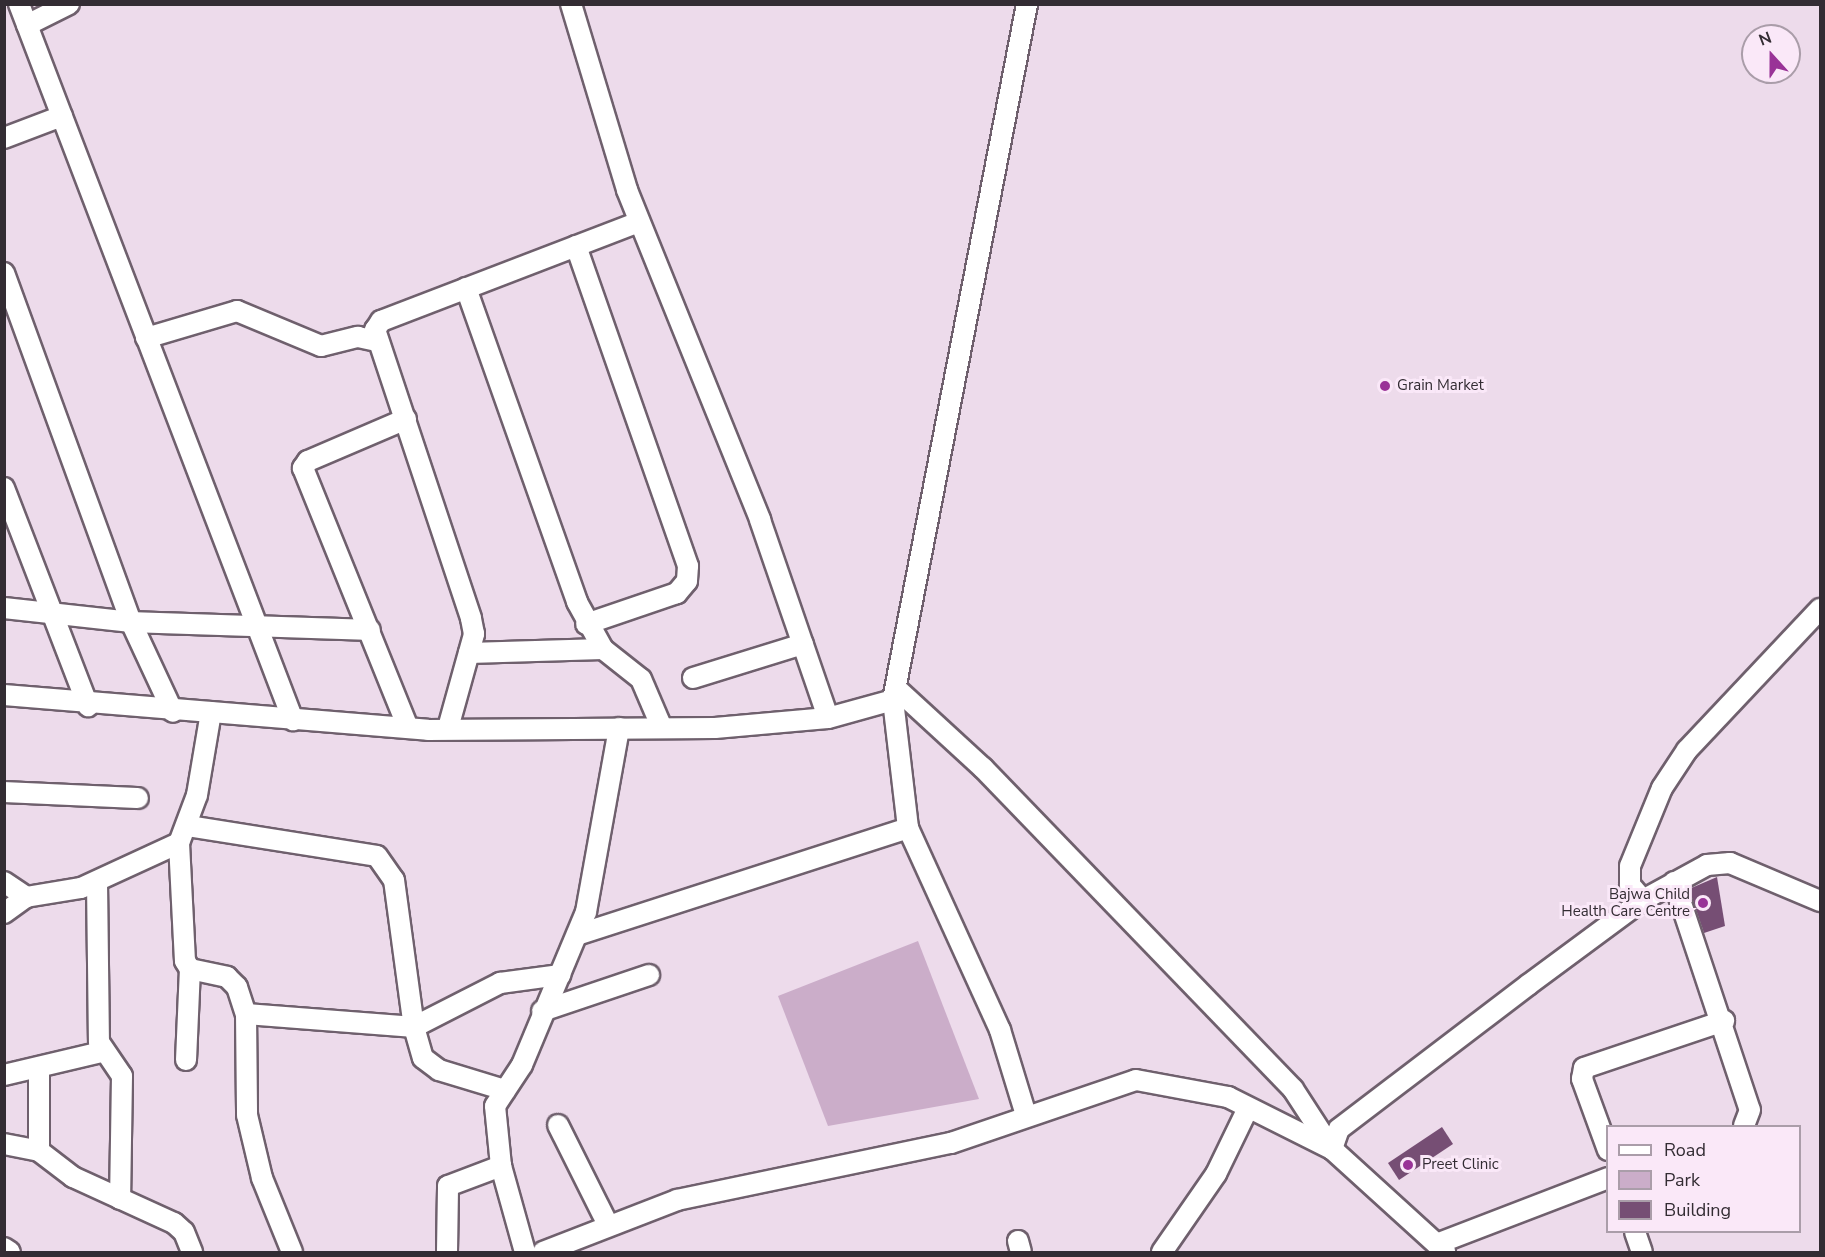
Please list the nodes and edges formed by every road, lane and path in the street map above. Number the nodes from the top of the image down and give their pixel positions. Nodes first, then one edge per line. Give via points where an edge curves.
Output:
1 (19, 4) edge
2 (69, 4) edge
3 (571, 4) edge
4 (1027, 4) edge
5 (27, 25) junction
6 (62, 116) junction
7 (4, 138) edge
8 (639, 222) junction
9 (576, 246) junction
10 (4, 273) edge
11 (466, 288) junction
12 (146, 338) junction
13 (376, 341) junction
14 (406, 419) junction
15 (4, 488) edge
16 (4, 608) edge
17 (51, 609) junction
18 (1821, 609) edge
19 (131, 622) junction
20 (586, 624) junction
21 (257, 625) junction
22 (370, 630) junction
23 (802, 644) junction
24 (603, 649) junction
25 (469, 653) junction
26 (693, 678) dead end
27 (4, 695) edge
28 (896, 696) junction
29 (88, 706) junction
30 (173, 712) junction
31 (211, 712) junction
32 (828, 718) junction
33 (293, 720) junction
34 (408, 728) junction
35 (448, 728) junction
36 (619, 728) junction
37 (662, 729) junction
38 (4, 792) edge
39 (138, 798) dead end
40 (908, 828) junction
41 (183, 834) junction
42 (4, 882) edge
43 (97, 882) junction
44 (1674, 882) junction
45 (26, 897) junction
46 (1643, 900) junction
47 (1821, 901) edge
48 (4, 913) edge
49 (577, 935) junction
50 (190, 969) junction
51 (560, 975) junction
52 (649, 975) dead end
53 (542, 1011) junction
54 (246, 1014) junction
55 (1724, 1022) junction
56 (414, 1027) junction
57 (101, 1052) junction
58 (186, 1060) dead end
59 (39, 1071) junction
60 (4, 1075) edge
61 (505, 1090) junction
62 (1248, 1108) junction
63 (1026, 1115) junction
64 (558, 1125) dead end
65 (1744, 1125) edge
66 (4, 1144) edge
67 (1606, 1145) edge
68 (1332, 1149) junction
69 (39, 1151) junction
70 (501, 1166) junction
71 (1606, 1179) edge
72 (120, 1199) junction
73 (608, 1225) junction
74 (1635, 1233) edge
75 (1442, 1248) edge
76 (192, 1252) edge
77 (292, 1252) edge
78 (444, 1252) edge
79 (525, 1252) edge
80 (543, 1252) edge
81 (1162, 1252) edge
82 (1642, 1252) edge

1 - 5 street
2 - 5 street
3 - 8 street
4 - 28 street
5 - 6 street
6 - 7 street
6 - 12 street
8 - 9 street
8 - 23 street via 760,520
9 - 11 street
9 - 20 street via 688,566 687,581 677,593
10 - 19 street
11 - 13 street via 381,321
11 - 20 street
12 - 13 street via 237,311 317,345 358,337
12 - 21 street
13 - 14 street
14 - 22 street via 303,468
14 - 25 street via 471,618
15 - 17 street
16 - 17 street
17 - 19 street
17 - 29 street
18 - 46 street via 1715,718 1662,788 1630,866 1630,885
19 - 21 street
19 - 30 street
20 - 24 street
21 - 22 street
21 - 33 street
22 - 34 street
23 - 26 street
23 - 32 street
24 - 25 street
24 - 37 street via 641,679
25 - 35 street
27 - 29 street
28 - 32 street
28 - 40 street
28 - 68 street via 982,768 1293,1089
29 - 30 street
30 - 31 street
31 - 33 street
31 - 41 street
32 - 37 street
33 - 34 street
34 - 35 street
35 - 36 street
36 - 37 street
36 - 49 street via 608,807
38 - 39 street
40 - 49 street
40 - 63 street via 1000,1030
41 - 43 street
41 - 50 street
41 - 56 street via 377,856 394,880
42 - 45 street
43 - 45 street
43 - 57 street
44 - 46 street
44 - 47 street via 1707,865 1730,863
44 - 55 street
45 - 48 street
46 - 68 street via 1339,1129
49 - 51 street
50 - 54 street via 226,978 237,987
50 - 58 street
51 - 53 street
51 - 56 street via 489,986
52 - 53 street
53 - 61 street via 522,1065
54 - 56 street
54 - 77 street via 247,1115 262,1178
55 - 65 street via 1750,1110
55 - 67 street via 1584,1068 1582,1079
56 - 61 street via 429,1065
57 - 59 street
57 - 72 street via 122,1076
59 - 60 street
59 - 69 street
61 - 70 street via 495,1106
62 - 63 street via 1228,1098 1136,1080
62 - 68 street
62 - 81 street via 1216,1174
63 - 73 street via 951,1143 732,1186
64 - 73 street
66 - 69 street
68 - 75 street
69 - 72 street via 73,1177
70 - 78 street via 448,1186
70 - 79 street
71 - 75 street
72 - 76 street via 174,1223 184,1232
73 - 80 street
74 - 82 street

